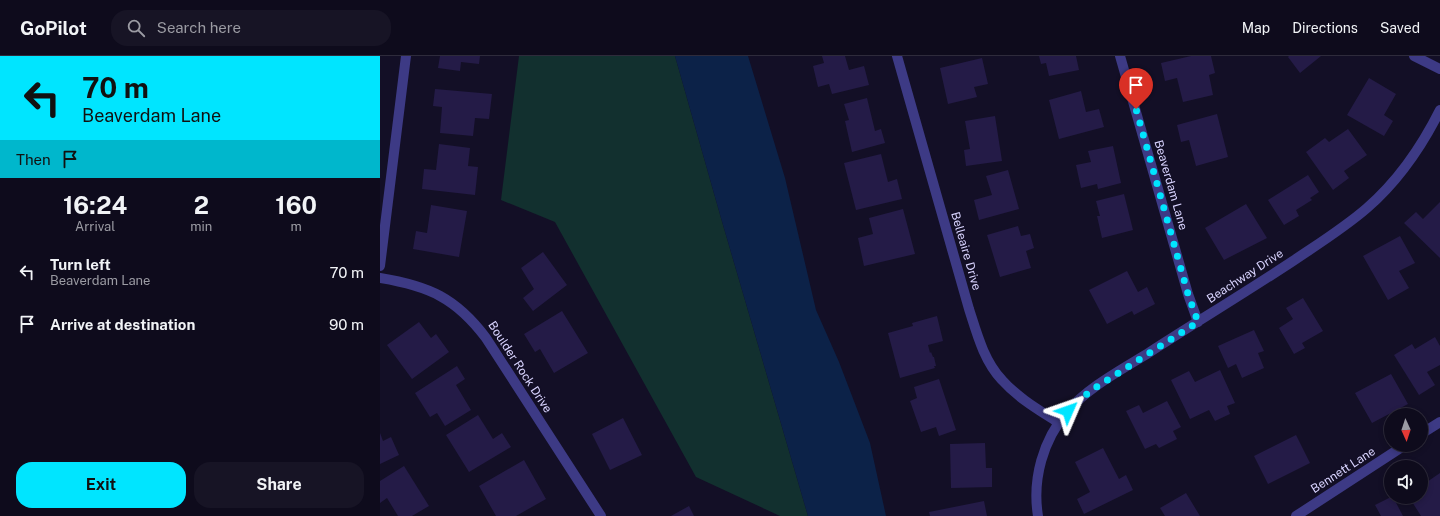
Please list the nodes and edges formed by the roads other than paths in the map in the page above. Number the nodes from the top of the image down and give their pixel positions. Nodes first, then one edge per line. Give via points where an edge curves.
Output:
1 (406, 56) edge
2 (897, 56) edge
3 (1120, 56) edge
4 (1414, 56) edge
5 (1440, 69) edge
6 (1440, 110) edge
7 (380, 266) edge
8 (380, 278) edge
9 (1198, 322) junction
10 (1059, 422) junction
11 (1440, 422) edge
12 (1428, 430) edge
13 (1394, 452) edge
14 (601, 516) edge
15 (1038, 516) edge
16 (1296, 516) edge

1 - 7 street
2 - 10 street, Belleaire Drive via 981,345 993,369 1010,388
3 - 9 street, Beaverdam Lane
4 - 5 street
6 - 9 street, Beachway Drive via 1406,166 1366,209 1322,242
8 - 14 street, Boulder Rock Drive via 431,291 453,304 476,324
9 - 10 street, Beachway Drive via 1076,402
10 - 15 street, Beachway Drive via 1047,444 1039,472
11 - 12 street
13 - 16 street, Bennett Lane

